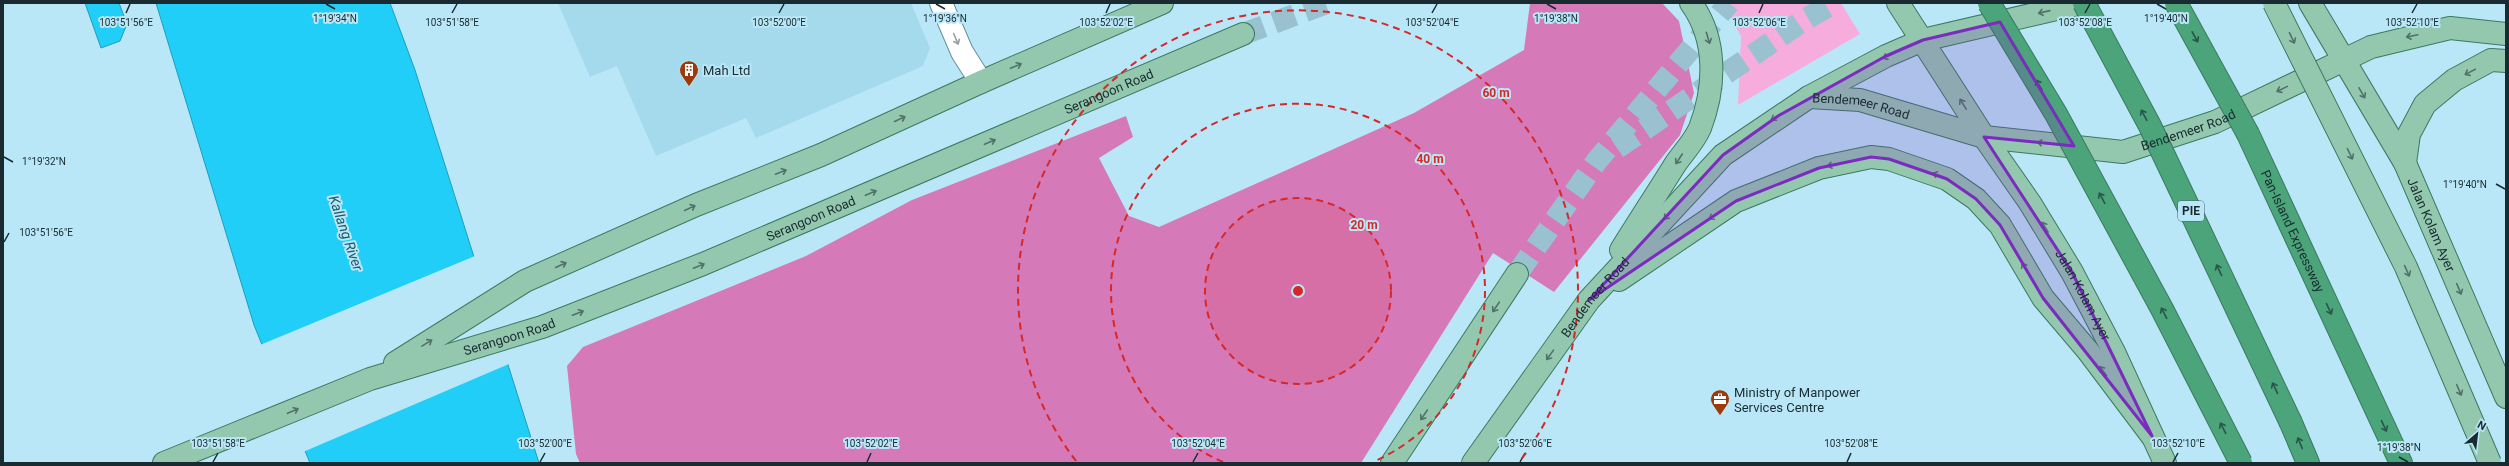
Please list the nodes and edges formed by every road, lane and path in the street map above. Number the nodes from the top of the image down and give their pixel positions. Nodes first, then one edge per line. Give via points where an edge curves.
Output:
1 (941, 3) edge
2 (1162, 3) edge
3 (1691, 3) edge
4 (1898, 3) edge
5 (1989, 3) edge
6 (2083, 3) edge
7 (2176, 3) edge
8 (2274, 3) edge
9 (2310, 3) edge
10 (1243, 34) tunnel mouth
11 (2506, 34) edge
12 (1923, 40) junction
13 (2342, 59) junction
14 (2506, 61) edge
15 (981, 82) junction
16 (1809, 97) junction
17 (1984, 137) junction
18 (2405, 164) junction
19 (1517, 274) tunnel mouth
20 (1589, 300) junction
21 (370, 379) junction
22 (2506, 397) edge
23 (2152, 436) junction
24 (164, 463) edge
25 (1392, 463) edge
26 (1473, 463) edge
27 (2165, 463) edge
28 (2241, 463) edge
29 (2308, 463) edge
30 (2401, 463) edge
31 (2490, 463) edge

1 -> 15 street via 962,52
15 -> 2 main road, Serangoon Road
3 -> 20 main road via 1700,16 1710,42 1712,73 1700,128
4 - 12 main road, Jalan Kolam Ayer
28 -> 5 highway, bridge via 2162,309 2056,114
6 -> 12 main road
29 -> 6 highway, PIE, bridge via 2150,126
7 -> 30 highway, Pan-Island Expressway, bridge via 2248,134
8 -> 31 main road, bridge via 2406,267
9 - 13 main road, Jalan Kolam Ayer
21 -> 10 main road, Serangoon Road via 542,327 710,261
11 -> 13 main road, Bendemeer Road via 2450,28 2371,47
12 -> 16 main road via 1886,56
17 -> 12 main road, Jalan Kolam Ayer
13 -> 17 main road, Bendemeer Road via 2215,122 2123,152
13 -> 18 main road, Jalan Kolam Ayer
14 -> 18 main road via 2491,60 2454,80 2424,104 2410,134
21 -> 15 main road, Serangoon Road via 525,281 696,206 821,155
16 - 17 main road, Bendemeer Road via 1860,100
16 -> 20 main road, Bendemeer Road via 1722,155
23 -> 17 main road, Jalan Kolam Ayer via 2072,272 2030,203
18 -> 22 main road, Jalan Kolam Ayer
19 -> 25 main road
23 -> 20 main road via 2088,351 2043,298 2000,225 1976,199 1947,179 1889,159 1871,157 1819,168 1736,201
20 -> 26 main road, Bendemeer Road
24 -> 21 main road, Serangoon Road
23 - 27 main road, Jalan Kolam Ayer

